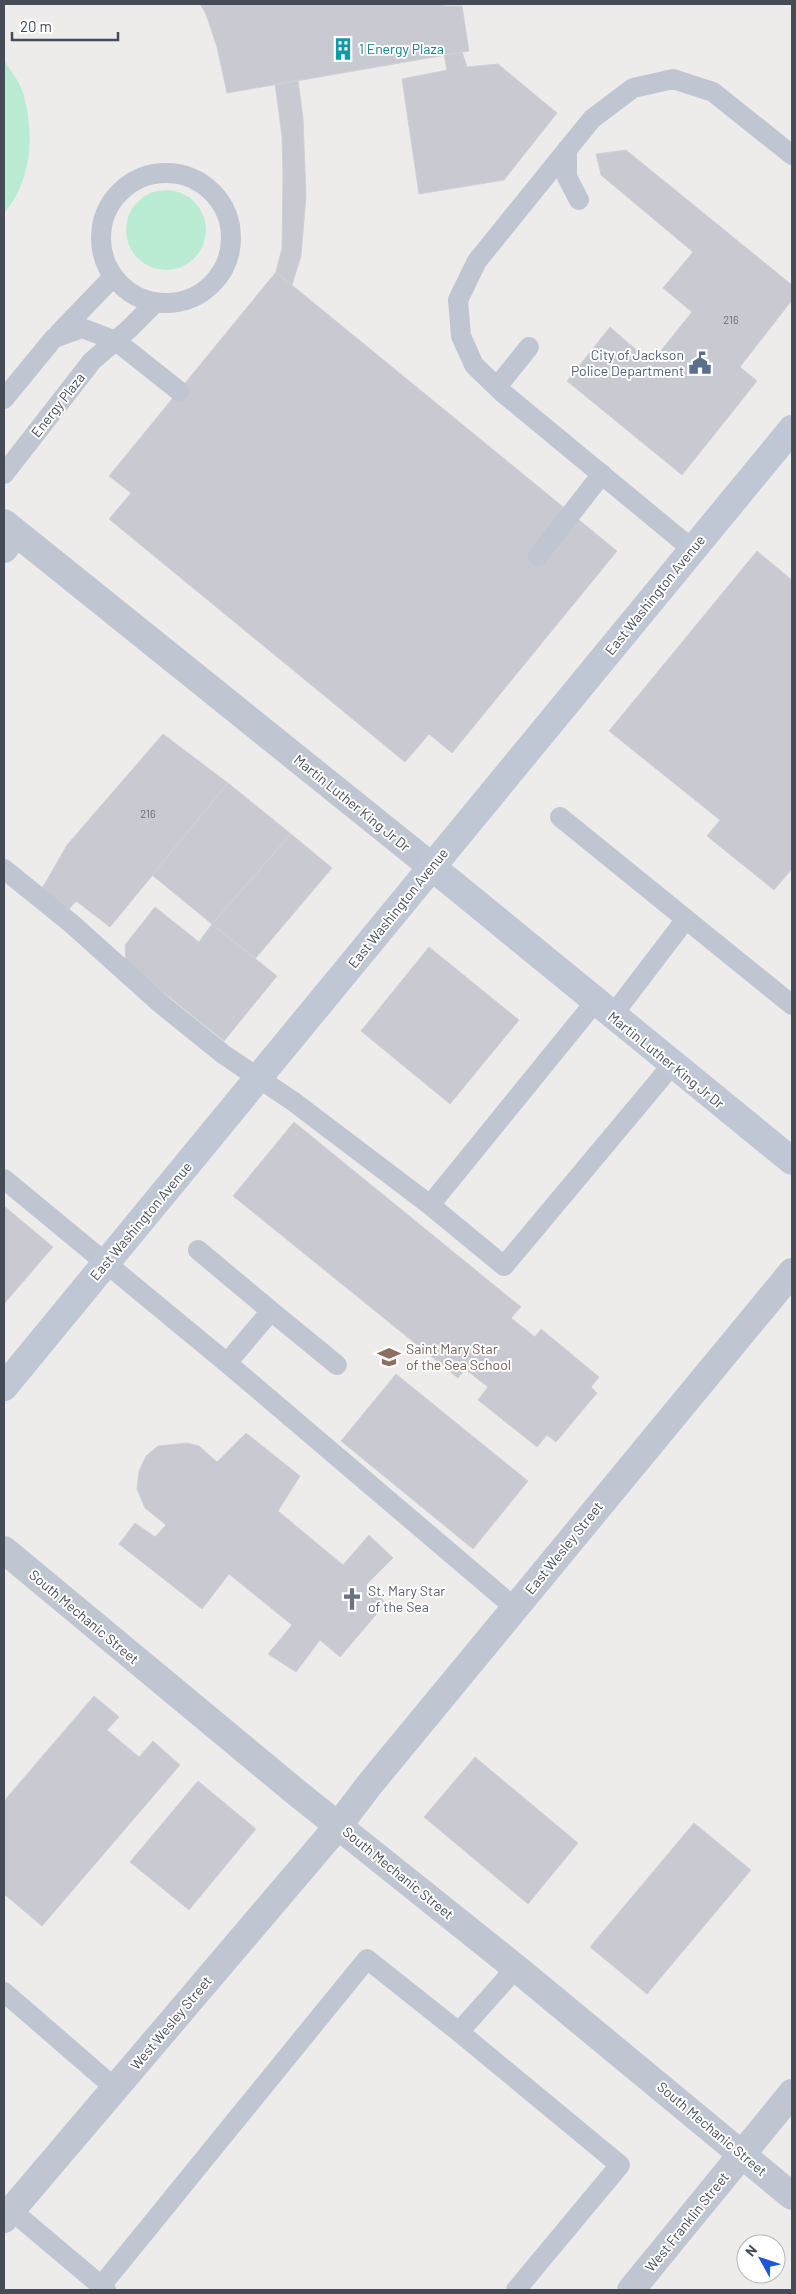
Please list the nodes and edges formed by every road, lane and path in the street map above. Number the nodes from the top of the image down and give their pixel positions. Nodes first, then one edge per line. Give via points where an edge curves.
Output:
1 (567, 149) junction
2 (792, 155) edge
3 (579, 200) dead end
4 (113, 276) junction
5 (155, 303) junction
6 (54, 338) junction
7 (116, 341) junction
8 (529, 346) dead end
9 (497, 387) junction
10 (179, 391) dead end
11 (4, 399) edge
12 (792, 429) edge
13 (4, 474) edge
14 (602, 474) junction
15 (8, 535) edge
16 (692, 549) junction
17 (538, 556) dead end
18 (560, 817) dead end
19 (432, 867) junction
20 (4, 869) edge
21 (686, 919) junction
22 (792, 1005) edge
23 (603, 1009) junction
24 (672, 1065) junction
25 (258, 1078) junction
26 (792, 1162) edge
27 (4, 1179) edge
28 (430, 1205) junction
29 (198, 1250) dead end
30 (106, 1263) junction
31 (792, 1272) edge
32 (271, 1311) junction
33 (227, 1363) junction
34 (337, 1365) dead end
35 (4, 1387) edge
36 (4, 1550) edge
37 (516, 1608) junction
38 (338, 1826) junction
39 (516, 1968) junction
40 (4, 1992) edge
41 (459, 2032) junction
42 (116, 2089) junction
43 (792, 2093) edge
44 (742, 2154) junction
45 (792, 2196) edge
46 (8, 2215) edge
47 (104, 2288) edge
48 (516, 2290) edge
49 (631, 2290) edge

1 - 2 lane via 592,119 633,88 673,79 713,92
1 - 3 lane via 567,177
1 - 9 lane via 477,261 458,300 461,336 474,365
4 - 5 lane via 125,288
4 - 5 lane via 103,256 101,234 107,212 119,194 137,180 158,173 181,174 201,183 218,198 228,217 232,240 227,262 216,281 198,295 177,303
4 - 6 lane
5 - 7 lane, Energy Plaza
6 - 7 lane via 82,328
6 - 11 lane
7 - 10 lane
7 - 13 lane, Energy Plaza via 92,361
8 - 9 lane
9 - 14 lane
12 - 16 main road, East Washington Avenue
14 - 16 lane
14 - 17 lane
15 - 19 street, Martin Luther King Jr Dr
16 - 19 main road, East Washington Avenue
18 - 21 lane
19 - 23 main road, Martin Luther King Jr Dr
19 - 25 main road, East Washington Avenue
20 - 25 lane via 72,924 161,1004
21 - 22 lane
21 - 23 lane
23 - 24 main road, Martin Luther King Jr Dr
23 - 28 lane
24 - 26 main road, Martin Luther King Jr Dr
24 - 28 lane via 504,1266
25 - 28 lane
25 - 30 main road, East Washington Avenue
27 - 30 lane
29 - 32 lane
30 - 33 lane
30 - 35 main road, East Washington Avenue
31 - 37 street, East Wesley Street
32 - 33 lane
32 - 34 lane
33 - 37 lane
36 - 38 street, South Mechanic Street
37 - 38 street, East Wesley Street
38 - 39 street, South Mechanic Street
38 - 42 street, West Wesley Street
39 - 41 lane
39 - 44 street, South Mechanic Street
40 - 42 lane
41 - 47 lane via 367,1959
41 - 48 lane via 620,2165
42 - 46 street, West Wesley Street
43 - 44 street, West Franklin Street
44 - 45 street, South Mechanic Street
44 - 49 street, West Franklin Street
46 - 47 lane

